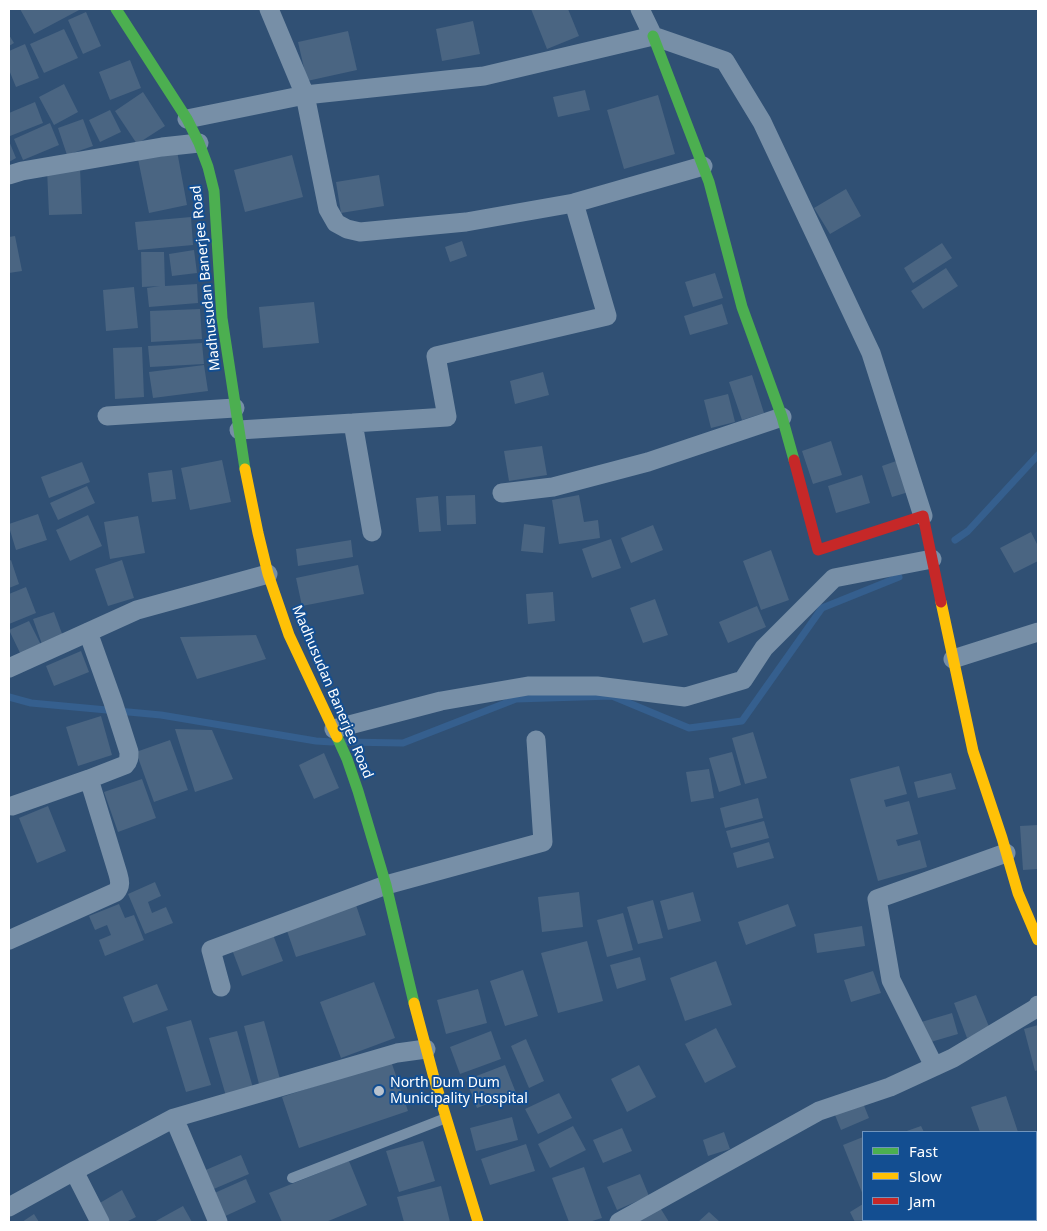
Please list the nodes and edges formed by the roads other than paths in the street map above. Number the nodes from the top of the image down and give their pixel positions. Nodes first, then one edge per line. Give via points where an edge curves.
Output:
1 (116, 9) edge
2 (640, 9) edge
3 (272, 10) edge
4 (654, 36) junction
5 (305, 95) junction
6 (187, 119) junction
7 (198, 143) junction
8 (703, 166) junction
9 (9, 175) edge
10 (574, 203) junction
11 (235, 408) junction
12 (107, 416) dead end
13 (782, 417) junction
14 (353, 423) junction
15 (238, 430) junction
16 (502, 492) dead end
17 (924, 516) junction
18 (372, 532) dead end
19 (932, 559) junction
20 (268, 574) junction
21 (88, 632) junction
22 (1038, 632) edge
23 (951, 651) junction
24 (9, 668) edge
25 (331, 724) junction
26 (536, 740) dead end
27 (89, 779) junction
28 (12, 806) dead end
29 (1006, 853) junction
30 (386, 886) junction
31 (9, 940) edge
32 (1038, 940) edge
33 (222, 987) dead end
34 (1038, 1005) edge
35 (426, 1049) junction
36 (934, 1066) junction
37 (447, 1117) junction
38 (174, 1118) junction
39 (74, 1171) junction
40 (292, 1178) dead end
41 (9, 1207) edge
42 (623, 1221) edge
43 (100, 1222) edge
44 (218, 1222) edge
45 (478, 1222) edge

1 - 6 main road, Madhusudan Banerjee Road
2 - 4 street
3 - 5 street
4 - 5 street via 484,76
4 - 8 main road
4 - 17 street via 725,61 762,122 871,353
5 - 6 street
5 - 10 street via 328,209 336,224 347,229 360,232 466,222
6 - 7 main road, Madhusudan Banerjee Road
7 - 9 street
7 - 11 main road, Madhusudan Banerjee Road via 214,191 222,318
8 - 10 street
8 - 13 main road via 742,307
10 - 14 street via 608,316 436,356 447,417
11 - 12 street
11 - 15 main road, Madhusudan Banerjee Road
13 - 16 street via 648,462 553,487
13 - 17 main road via 818,550
14 - 15 street
14 - 18 street
15 - 20 main road, Madhusudan Banerjee Road
17 - 19 main road
19 - 23 main road
19 - 25 street via 834,578 764,648 743,680 685,697 597,686 528,686
20 - 21 street via 137,610
20 - 25 main road, Madhusudan Banerjee Road via 289,635
21 - 24 street
21 - 27 street via 129,757 125,765
22 - 23 street
23 - 29 main road via 973,751
25 - 30 main road, Madhusudan Banerjee Road via 358,791
26 - 30 street via 543,842
27 - 28 street
27 - 31 street via 120,881 118,890
29 - 32 main road via 1018,893
29 - 36 street via 877,899 892,980
30 - 33 street via 211,950
30 - 35 main road, Madhusudan Banerjee Road
34 - 36 street via 953,1058
35 - 37 main road, Madhusudan Banerjee Road
35 - 38 street via 397,1053
36 - 42 street via 890,1087 819,1111
37 - 40 lane
37 - 45 main road, Madhusudan Banerjee Road
38 - 39 street
38 - 44 street
39 - 41 street
39 - 43 street

